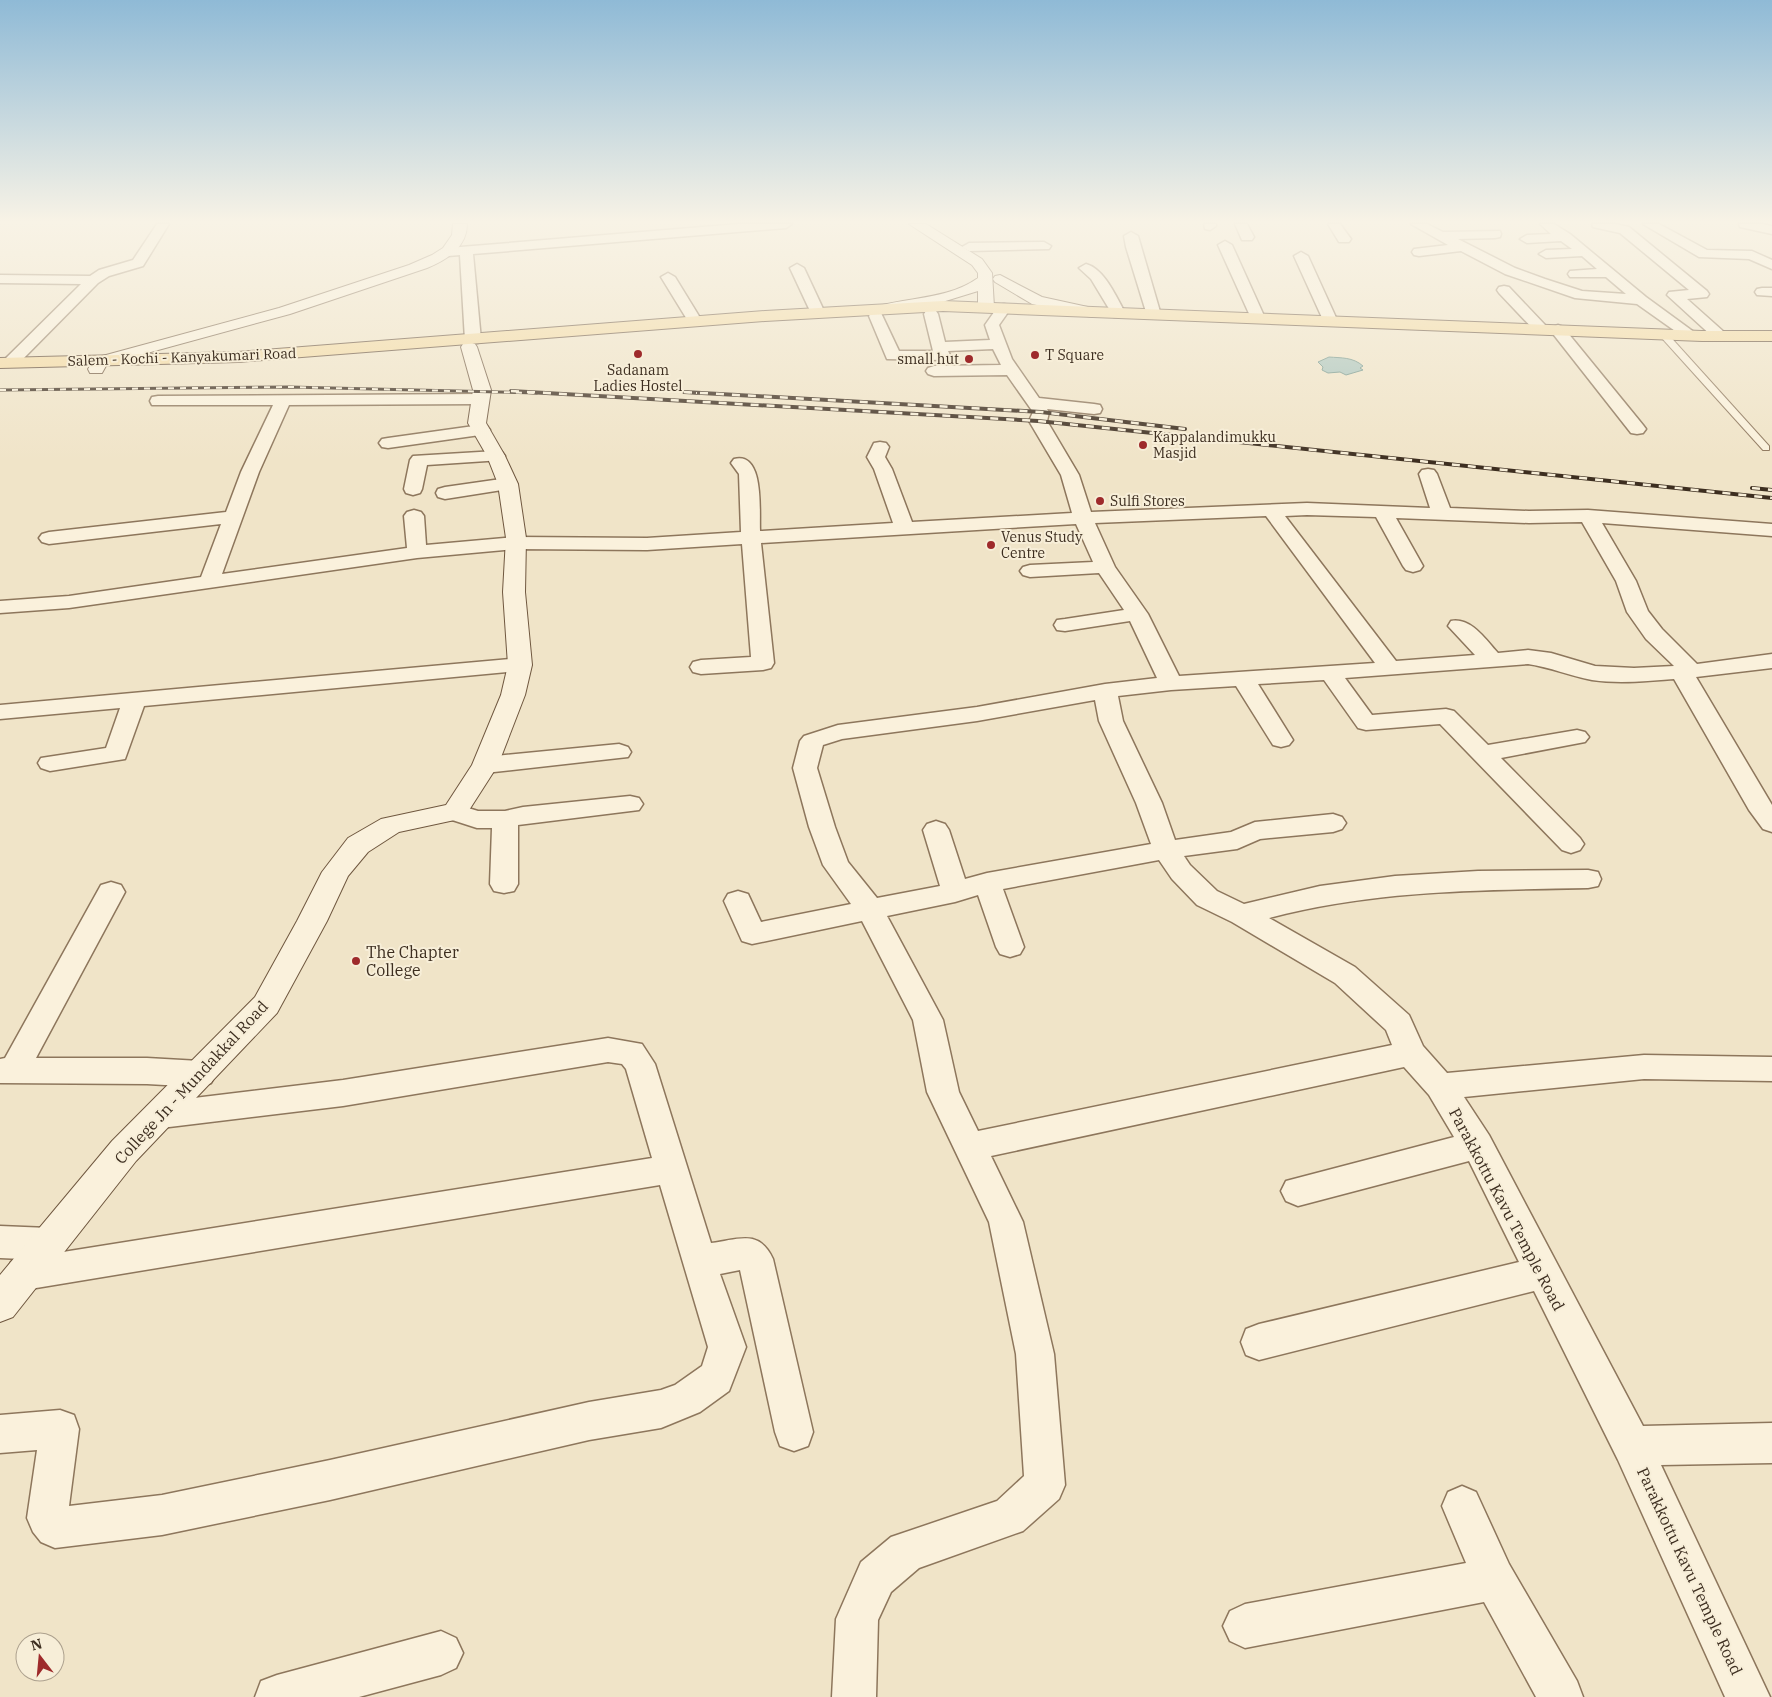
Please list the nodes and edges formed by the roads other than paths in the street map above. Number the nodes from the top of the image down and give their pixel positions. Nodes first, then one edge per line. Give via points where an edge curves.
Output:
1 (70, 303) edge
2 (305, 303) edge
3 (469, 303) edge
4 (684, 303) edge
5 (813, 303) edge
6 (917, 303) edge
7 (993, 303) edge
8 (996, 303) edge
9 (1051, 303) edge
10 (1112, 303) edge
11 (1150, 303) edge
12 (1251, 303) edge
13 (1322, 303) edge
14 (1516, 303) edge
15 (1645, 303) edge
16 (1684, 303) edge
17 (995, 308) junction
18 (882, 312) junction
19 (818, 313) junction
20 (1095, 313) junction
21 (931, 314) junction
22 (1119, 314) junction
23 (1154, 315) junction
24 (1258, 318) junction
25 (695, 321) junction
26 (1331, 322) junction
27 (1541, 330) junction
28 (1558, 330) junction
29 (1663, 334) junction
30 (1690, 335) junction
31 (1720, 335) junction
32 (1772, 336) edge
33 (471, 344) junction
34 (999, 344) junction
35 (2, 346) dead end
36 (938, 347) junction
37 (25, 348) junction
38 (98, 365) junction
39 (3, 366) edge
40 (1012, 370) junction
41 (934, 371) dead end
42 (479, 390) junction
43 (158, 401) dead end
44 (283, 401) junction
45 (1034, 402) junction
46 (1094, 409) dead end
47 (1638, 429) dead end
48 (481, 430) junction
49 (388, 443) dead end
50 (880, 447) dead end
51 (1766, 448) dead end
52 (496, 456) junction
53 (740, 463) dead end
54 (1428, 474) dead end
55 (508, 484) junction
56 (413, 489) dead end
57 (445, 493) dead end
58 (1272, 510) junction
59 (1383, 512) junction
60 (1442, 514) junction
61 (414, 516) dead end
62 (1588, 516) junction
63 (234, 517) junction
64 (1083, 518) junction
65 (904, 528) junction
66 (1772, 530) edge
67 (49, 538) dead end
68 (751, 539) junction
69 (516, 542) junction
70 (417, 552) junction
71 (1413, 566) dead end
72 (1105, 567) junction
73 (1030, 571) dead end
74 (209, 582) junction
75 (0, 607) edge
76 (1137, 614) junction
77 (1064, 625) dead end
78 (1459, 626) dead end
79 (1492, 659) junction
80 (1771, 663) edge
81 (520, 665) junction
82 (701, 667) dead end
83 (1390, 668) junction
84 (1686, 671) junction
85 (1330, 673) junction
86 (1243, 679) junction
87 (1171, 683) junction
88 (1105, 691) junction
89 (135, 699) junction
90 (0, 712) edge
91 (1576, 737) dead end
92 (1281, 740) dead end
93 (619, 752) dead end
94 (1483, 754) junction
95 (50, 763) dead end
96 (485, 764) junction
97 (630, 804) dead end
98 (455, 812) junction
99 (505, 820) junction
100 (1333, 823) dead end
101 (1772, 823) edge
102 (936, 830) dead end
103 (1571, 844) dead end
104 (1166, 850) junction
105 (1588, 879) dead end
106 (987, 882) junction
107 (504, 884) dead end
108 (111, 892) dead end
109 (956, 892) junction
110 (738, 901) dead end
111 (871, 910) junction
112 (1242, 916) junction
113 (1010, 947) dead end
114 (1411, 1053) junction
115 (1772, 1069) edge
116 (7, 1070) edge
117 (200, 1074) junction
118 (1440, 1086) junction
119 (161, 1115) junction
120 (1477, 1145) junction
121 (968, 1147) junction
122 (672, 1169) junction
123 (1298, 1191) dead end
124 (0, 1242) edge
125 (49, 1244) junction
126 (699, 1260) junction
127 (1542, 1273) junction
128 (24, 1274) junction
129 (0, 1304) edge
130 (1259, 1342) dead end
131 (794, 1432) dead end
132 (0, 1434) edge
133 (1772, 1443) edge
134 (1632, 1446) junction
135 (1462, 1506) dead end
136 (1494, 1579) junction
137 (1245, 1626) dead end
138 (441, 1653) dead end
139 (1745, 1696) edge
140 (277, 1697) edge
141 (854, 1697) edge
142 (1561, 1697) edge

1 - 37 street
2 - 38 street
3 - 33 street
4 - 25 street
5 - 19 street
6 - 18 street
7 - 17 street
8 - 17 street
9 - 20 street
10 - 22 street
11 - 23 street
12 - 24 street
13 - 26 street
14 - 27 street
15 - 30 street
16 - 31 street
17 - 18 main road via 943,306
17 - 20 main road
17 - 21 main road
17 - 34 street via 992,325
18 - 19 main road
18 - 21 main road
18 - 33 main road
18 - 36 street via 891,363 942,356
19 - 25 main road
20 - 22 main road
21 - 36 street
22 - 23 main road
23 - 24 main road
24 - 26 main road
25 - 33 main road
26 - 27 main road
27 - 28 main road
28 - 29 main road
28 - 47 street
29 - 30 main road
29 - 51 lane
30 - 31 main road
31 - 32 main road
33 - 38 main road via 239,365
33 - 42 street
34 - 36 street
34 - 40 street
35 - 37 street
37 - 39 street
38 - 39 main road
40 - 41 street
40 - 45 street
42 - 44 street
42 - 48 street via 477,423
43 - 44 street
44 - 63 street via 250,472
45 - 46 street
45 - 64 street via 1041,412 1038,420 1070,475
48 - 49 street
48 - 52 street
50 - 65 street via 876,457
52 - 55 street
52 - 56 street via 419,460
53 - 68 street via 748,472
54 - 60 street
55 - 57 street
55 - 69 street
58 - 59 street
58 - 64 street
58 - 83 street
59 - 60 street
59 - 71 street
60 - 62 street
61 - 70 street
62 - 66 street
62 - 84 street via 1626,581 1638,612
63 - 67 street
63 - 74 street
64 - 65 street
64 - 72 street
65 - 68 street
68 - 69 street via 647,544
68 - 82 street via 763,663
69 - 70 street
69 - 81 street via 514,592
70 - 74 street
72 - 73 street
72 - 76 street
74 - 75 street via 69,602
76 - 77 street
76 - 87 street
78 - 79 street
79 - 83 street
79 - 84 street via 1528,656 1594,673 1634,675
80 - 84 street
81 - 89 street
81 - 96 street via 513,695
83 - 85 street
84 - 101 street via 1758,804
85 - 86 street
85 - 94 street via 1366,723 1446,716
86 - 87 street
86 - 92 street
87 - 88 street
88 - 104 street, Parakkottu Kavu Temple Road via 1111,721
88 - 111 street via 977,714 838,732 812,741 805,768 822,827 836,865
89 - 90 street
89 - 95 street via 116,754
91 - 94 street
93 - 96 street
94 - 103 street
96 - 98 street
97 - 99 street via 522,815
98 - 99 street via 477,819
98 - 117 street, College Jn - Mundakkal Road via 391,825 358,845 336,872 266,1005
99 - 107 street
100 - 104 street via 1255,831 1238,840
102 - 109 street
104 - 106 street
104 - 112 street, Parakkottu Kavu Temple Road via 1181,872 1207,898
105 - 112 street via 1434,882 1367,888 1293,902
106 - 109 street
106 - 113 street
108 - 116 street
109 - 111 street
110 - 111 street via 752,934
111 - 121 street via 928,1020 943,1092
112 - 114 street, Parakkottu Kavu Temple Road via 1345,975 1398,1023
114 - 118 street, Parakkottu Kavu Temple Road
114 - 121 street
115 - 118 street via 1644,1067
116 - 117 street
117 - 119 street, College Jn - Mundakkal Road
118 - 120 street, Parakkottu Kavu Temple Road
119 - 122 street via 343,1093 608,1050 631,1053 640,1064
119 - 125 street, College Jn - Mundakkal Road via 124,1151
120 - 123 street
120 - 127 street, Parakkottu Kavu Temple Road
121 - 141 street via 1006,1222 1035,1354 1045,1485 1009,1517 906,1552 876,1577 857,1619
122 - 126 street
122 - 128 street
124 - 125 street
125 - 128 street, College Jn - Mundakkal Road
126 - 131 street via 746,1253 755,1259
126 - 132 street via 726,1347 716,1378 687,1399 661,1409 589,1421 162,1516 55,1528 47,1518 60,1430
127 - 130 street
127 - 134 street, Parakkottu Kavu Temple Road
128 - 129 street, College Jn - Mundakkal Road
133 - 134 street
134 - 139 street, Parakkottu Kavu Temple Road
135 - 136 street
136 - 137 street
136 - 142 street
138 - 140 street

